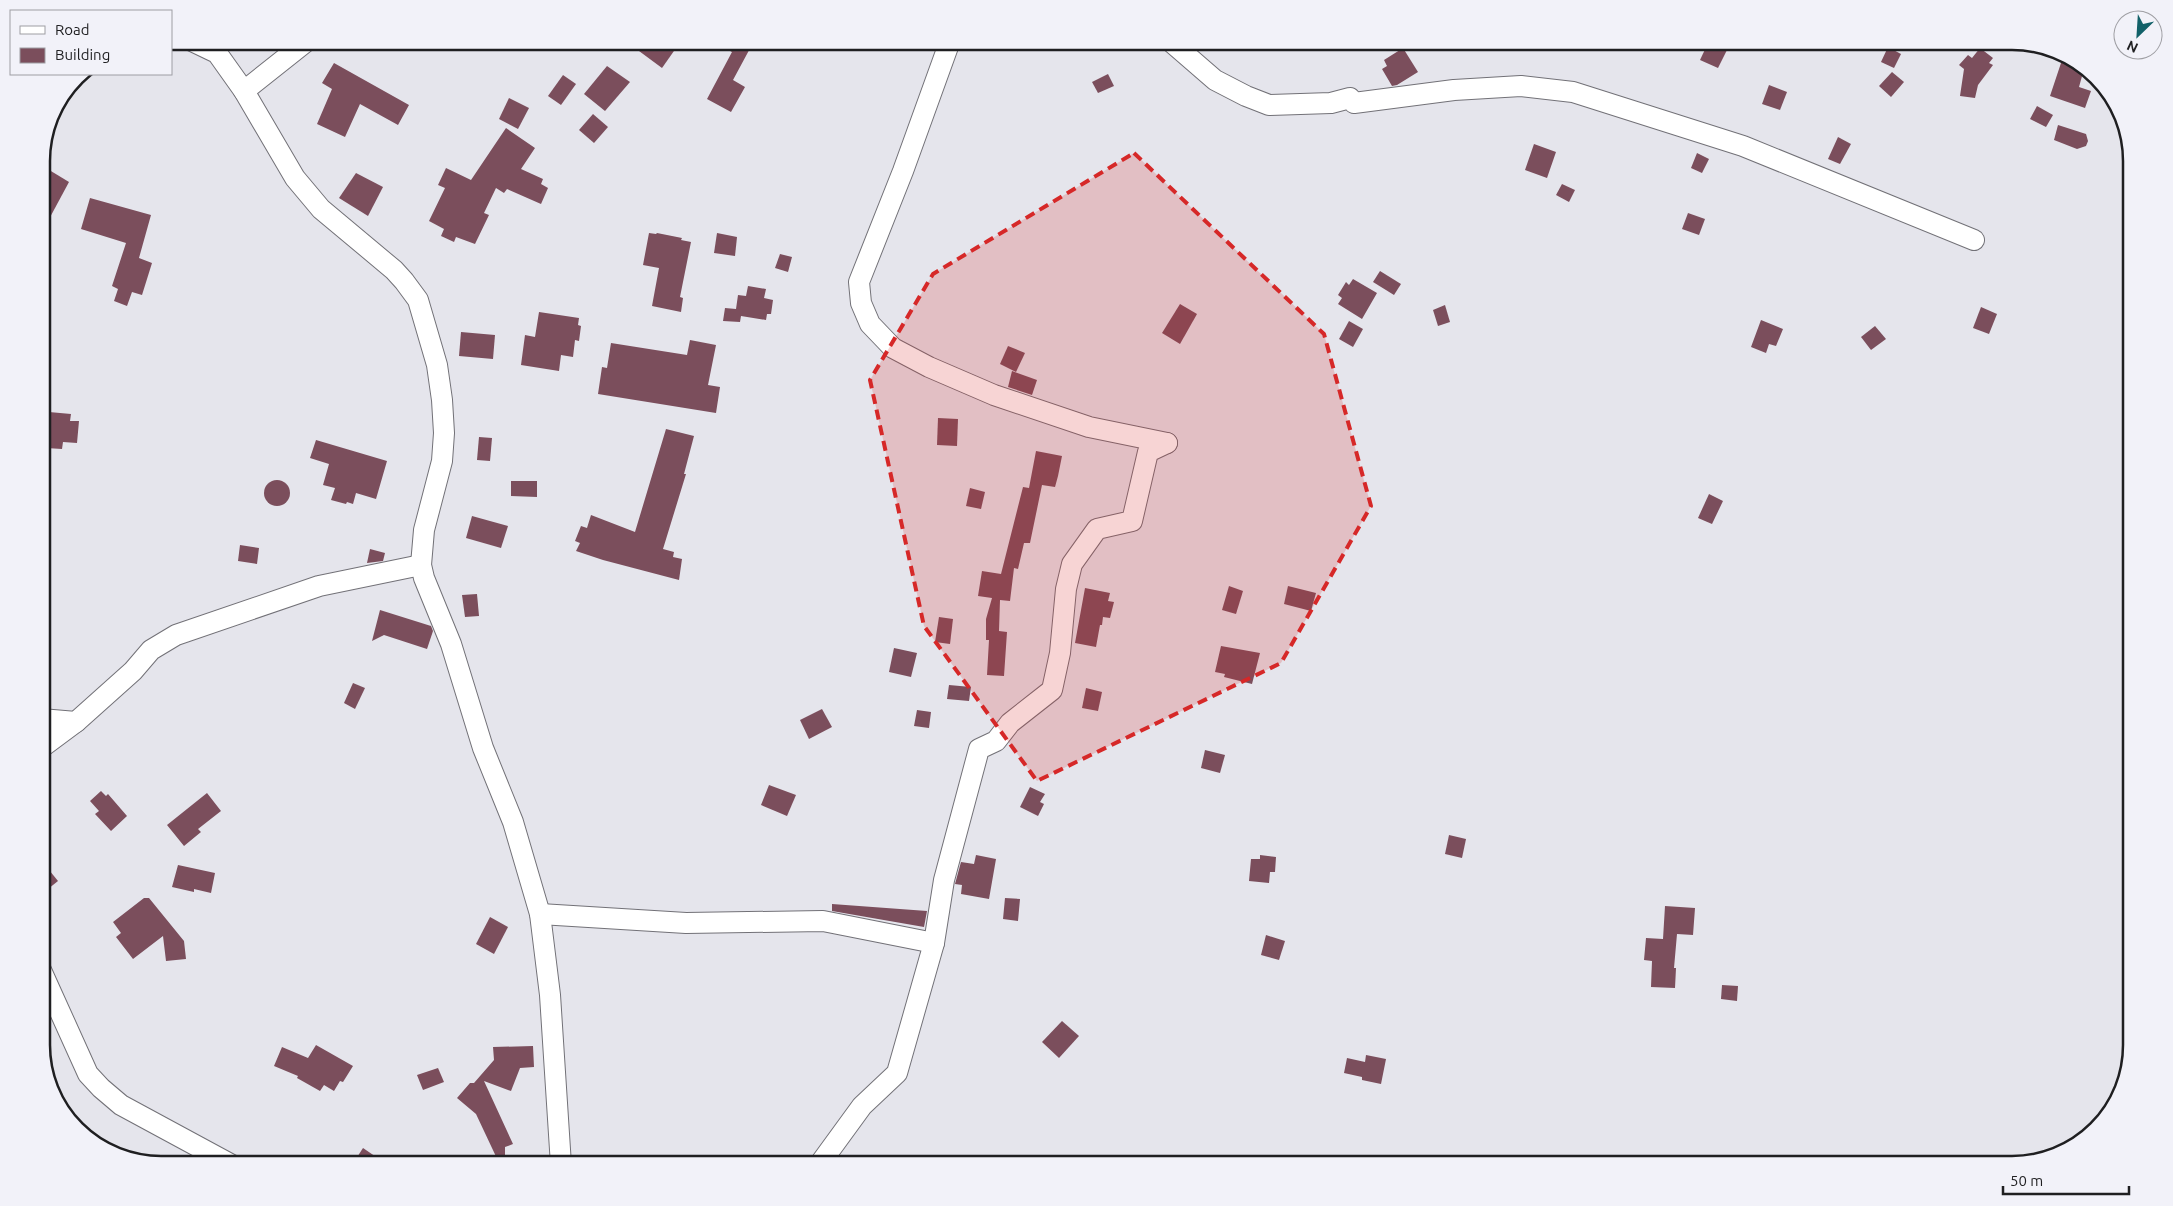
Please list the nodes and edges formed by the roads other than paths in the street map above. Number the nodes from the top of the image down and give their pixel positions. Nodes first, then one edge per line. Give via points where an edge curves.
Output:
1 (211, 50) edge
2 (296, 50) edge
3 (947, 50) edge
4 (1180, 50) edge
5 (244, 91) junction
6 (1974, 240) dead end
7 (421, 565) junction
8 (50, 720) edge
9 (76, 722) junction
10 (50, 742) edge
11 (540, 914) junction
12 (934, 943) junction
13 (50, 988) edge
14 (215, 1156) edge
15 (560, 1156) edge
16 (826, 1156) edge

1 - 5 street via 217,53
2 - 5 street
3 - 12 street via 859,282 861,302 870,324 893,348 994,395 1089,427 1167,443 1148,452 1132,521 1097,530 1072,564 1052,690 1010,723 996,741 979,749 944,880
4 - 6 street via 1215,80 1269,105 1332,103 1350,98 1354,103 1454,90 1521,86 1573,92 1743,146
5 - 7 street via 295,178 321,209 404,281 418,300 437,366 444,433 442,461 424,530
7 - 9 street via 319,586 176,635 151,650 133,671
7 - 11 street via 451,644 483,748 513,822
8 - 9 street
9 - 10 street
11 - 12 street via 686,923 823,921
11 - 15 street via 550,995
12 - 16 street via 897,1073 862,1106
13 - 14 street via 88,1074 101,1088 121,1105

